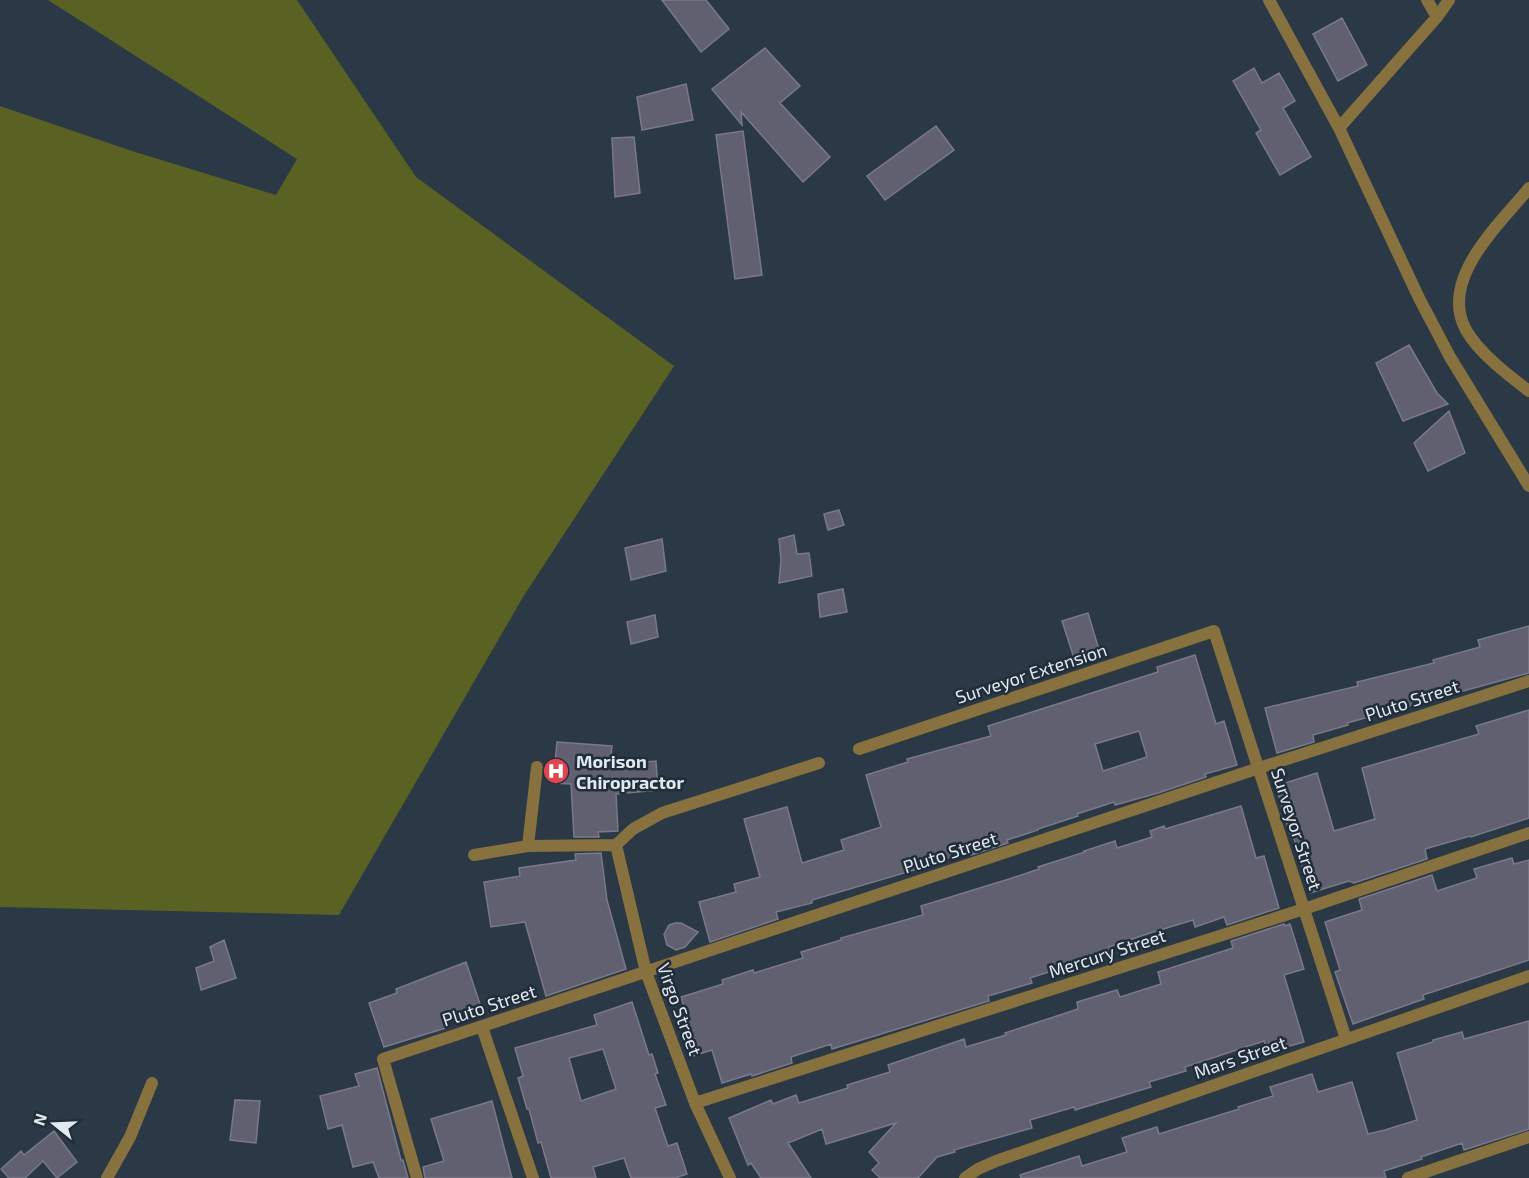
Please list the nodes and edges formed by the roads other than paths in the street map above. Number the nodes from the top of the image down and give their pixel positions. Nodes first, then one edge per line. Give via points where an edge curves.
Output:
1 (1269, 0) edge
2 (1427, 0) edge
3 (1449, 0) edge
4 (1437, 17) junction
5 (1339, 128) junction
6 (1529, 188) edge
7 (1529, 391) edge
8 (1529, 486) edge
9 (1214, 631) joint
10 (1529, 681) edge
11 (859, 749) dead end
12 (819, 763) dead end
13 (537, 767) dead end
14 (1259, 768) junction
15 (1529, 833) edge
16 (528, 846) junction
17 (616, 846) junction
18 (474, 855) dead end
19 (1304, 909) junction
20 (646, 972) junction
21 (1529, 976) edge
22 (482, 1027) junction
23 (1346, 1039) junction
24 (152, 1083) dead end
25 (695, 1103) junction
26 (1529, 1137) edge
27 (107, 1178) edge
28 (417, 1178) edge
29 (532, 1178) edge
30 (730, 1178) edge
31 (965, 1178) edge
32 (1408, 1178) edge

1 - 5 street
2 - 4 street
3 - 4 street
4 - 5 street
5 - 8 street via 1450,357
6 - 7 street via 1471,262 1461,282 1460,300 1461,319 1468,333 1504,372
9 - 11 street, Surveyor Extension
9 - 14 street, Surveyor Street
10 - 14 street, Pluto Street
12 - 17 street via 662,813 633,829
13 - 16 street
14 - 19 street, Surveyor Street
14 - 20 street, Pluto Street
15 - 19 street, Mercury Street
16 - 17 street
16 - 18 street
17 - 20 street, Virgo Street
19 - 23 street, Surveyor Street
19 - 25 street, Mercury Street
20 - 22 street, Pluto Street
20 - 25 street, Virgo Street
21 - 23 street, Mars Street
22 - 28 street, Pluto Street via 384,1059
22 - 29 street
23 - 31 street, Mars Street via 996,1161
24 - 27 street via 130,1137
25 - 30 street, Virgo Street
26 - 32 street

